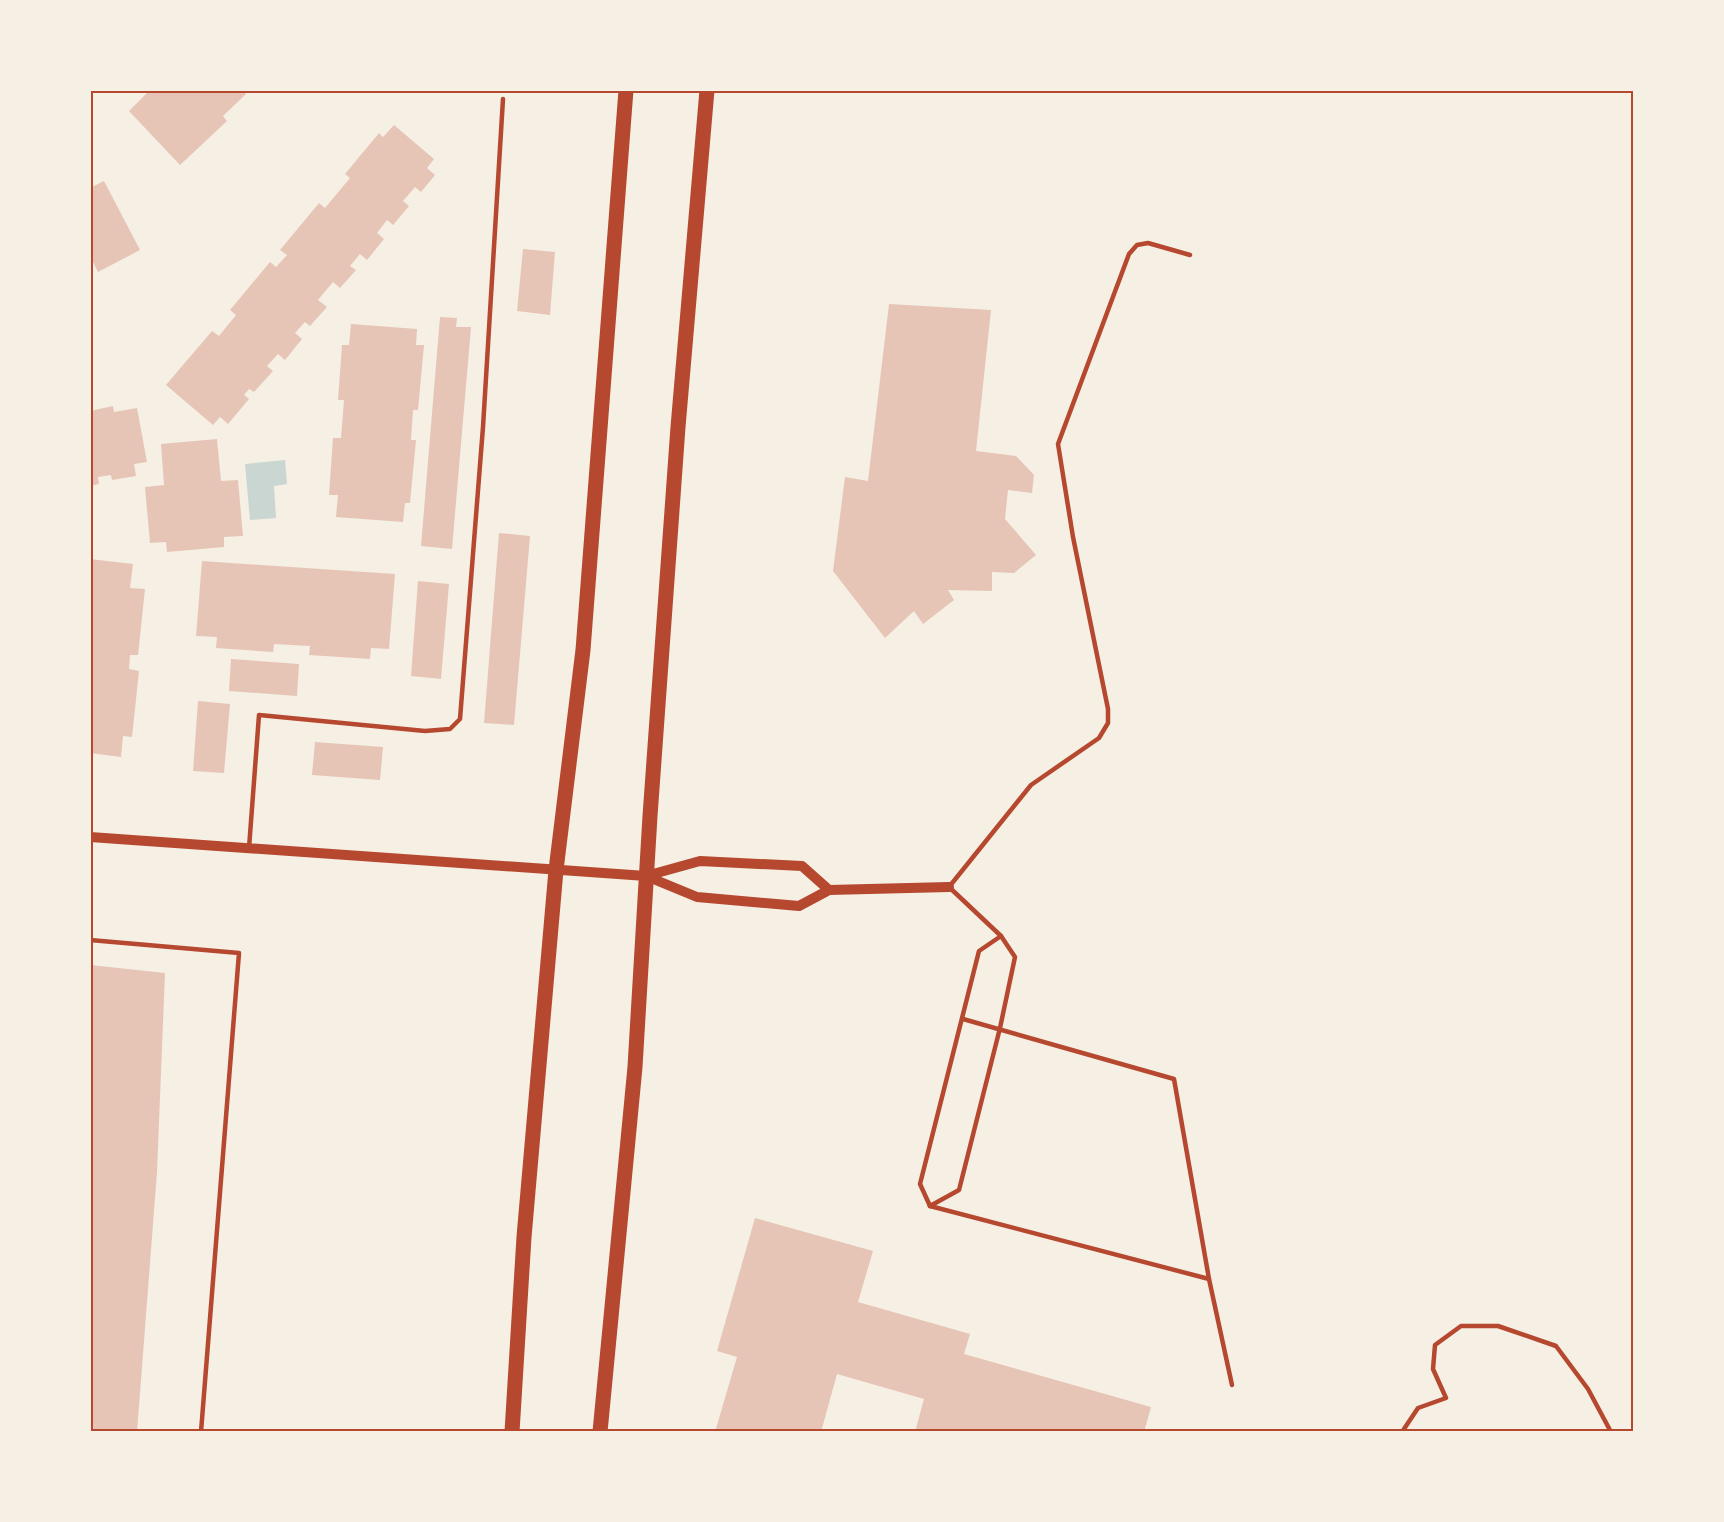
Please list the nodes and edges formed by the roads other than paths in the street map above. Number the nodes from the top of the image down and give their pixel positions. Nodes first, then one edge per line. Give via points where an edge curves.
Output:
1 (626, 90) edge
2 (707, 90) edge
3 (503, 99) dead end
4 (1190, 255) dead end
5 (90, 837) edge
6 (249, 848) junction
7 (556, 870) junction
8 (646, 876) junction
9 (949, 887) junction
10 (829, 890) junction
11 (1001, 936) junction
12 (90, 940) edge
13 (963, 1019) junction
14 (1000, 1028) junction
15 (930, 1206) junction
16 (1209, 1279) junction
17 (1232, 1385) dead end
18 (201, 1432) edge
19 (512, 1432) edge
20 (600, 1432) edge
21 (1402, 1432) edge
22 (1611, 1432) edge

1 - 7 main road via 583,650
2 - 8 main road
3 - 6 lane via 460,719 450,729 425,731 259,715
4 - 9 lane via 1148,243 1137,245 1129,254 1058,444 1108,709 1107,723 1099,738 1031,785
5 - 6 street
6 - 7 street
7 - 8 street
7 - 19 main road via 524,1237
8 - 10 street via 697,897 799,906
8 - 10 street via 700,861 802,866
8 - 20 main road via 635,1067
9 - 10 street
9 - 11 lane
11 - 13 lane via 979,951
11 - 14 lane via 1015,957
12 - 18 lane via 239,953
13 - 14 lane
13 - 15 lane via 920,1184
14 - 15 lane via 959,1190
14 - 16 lane via 1174,1079
15 - 16 lane
16 - 17 lane
21 - 22 lane via 1418,1408 1446,1398 1433,1370 1435,1345 1461,1326 1498,1326 1556,1346 1588,1389

